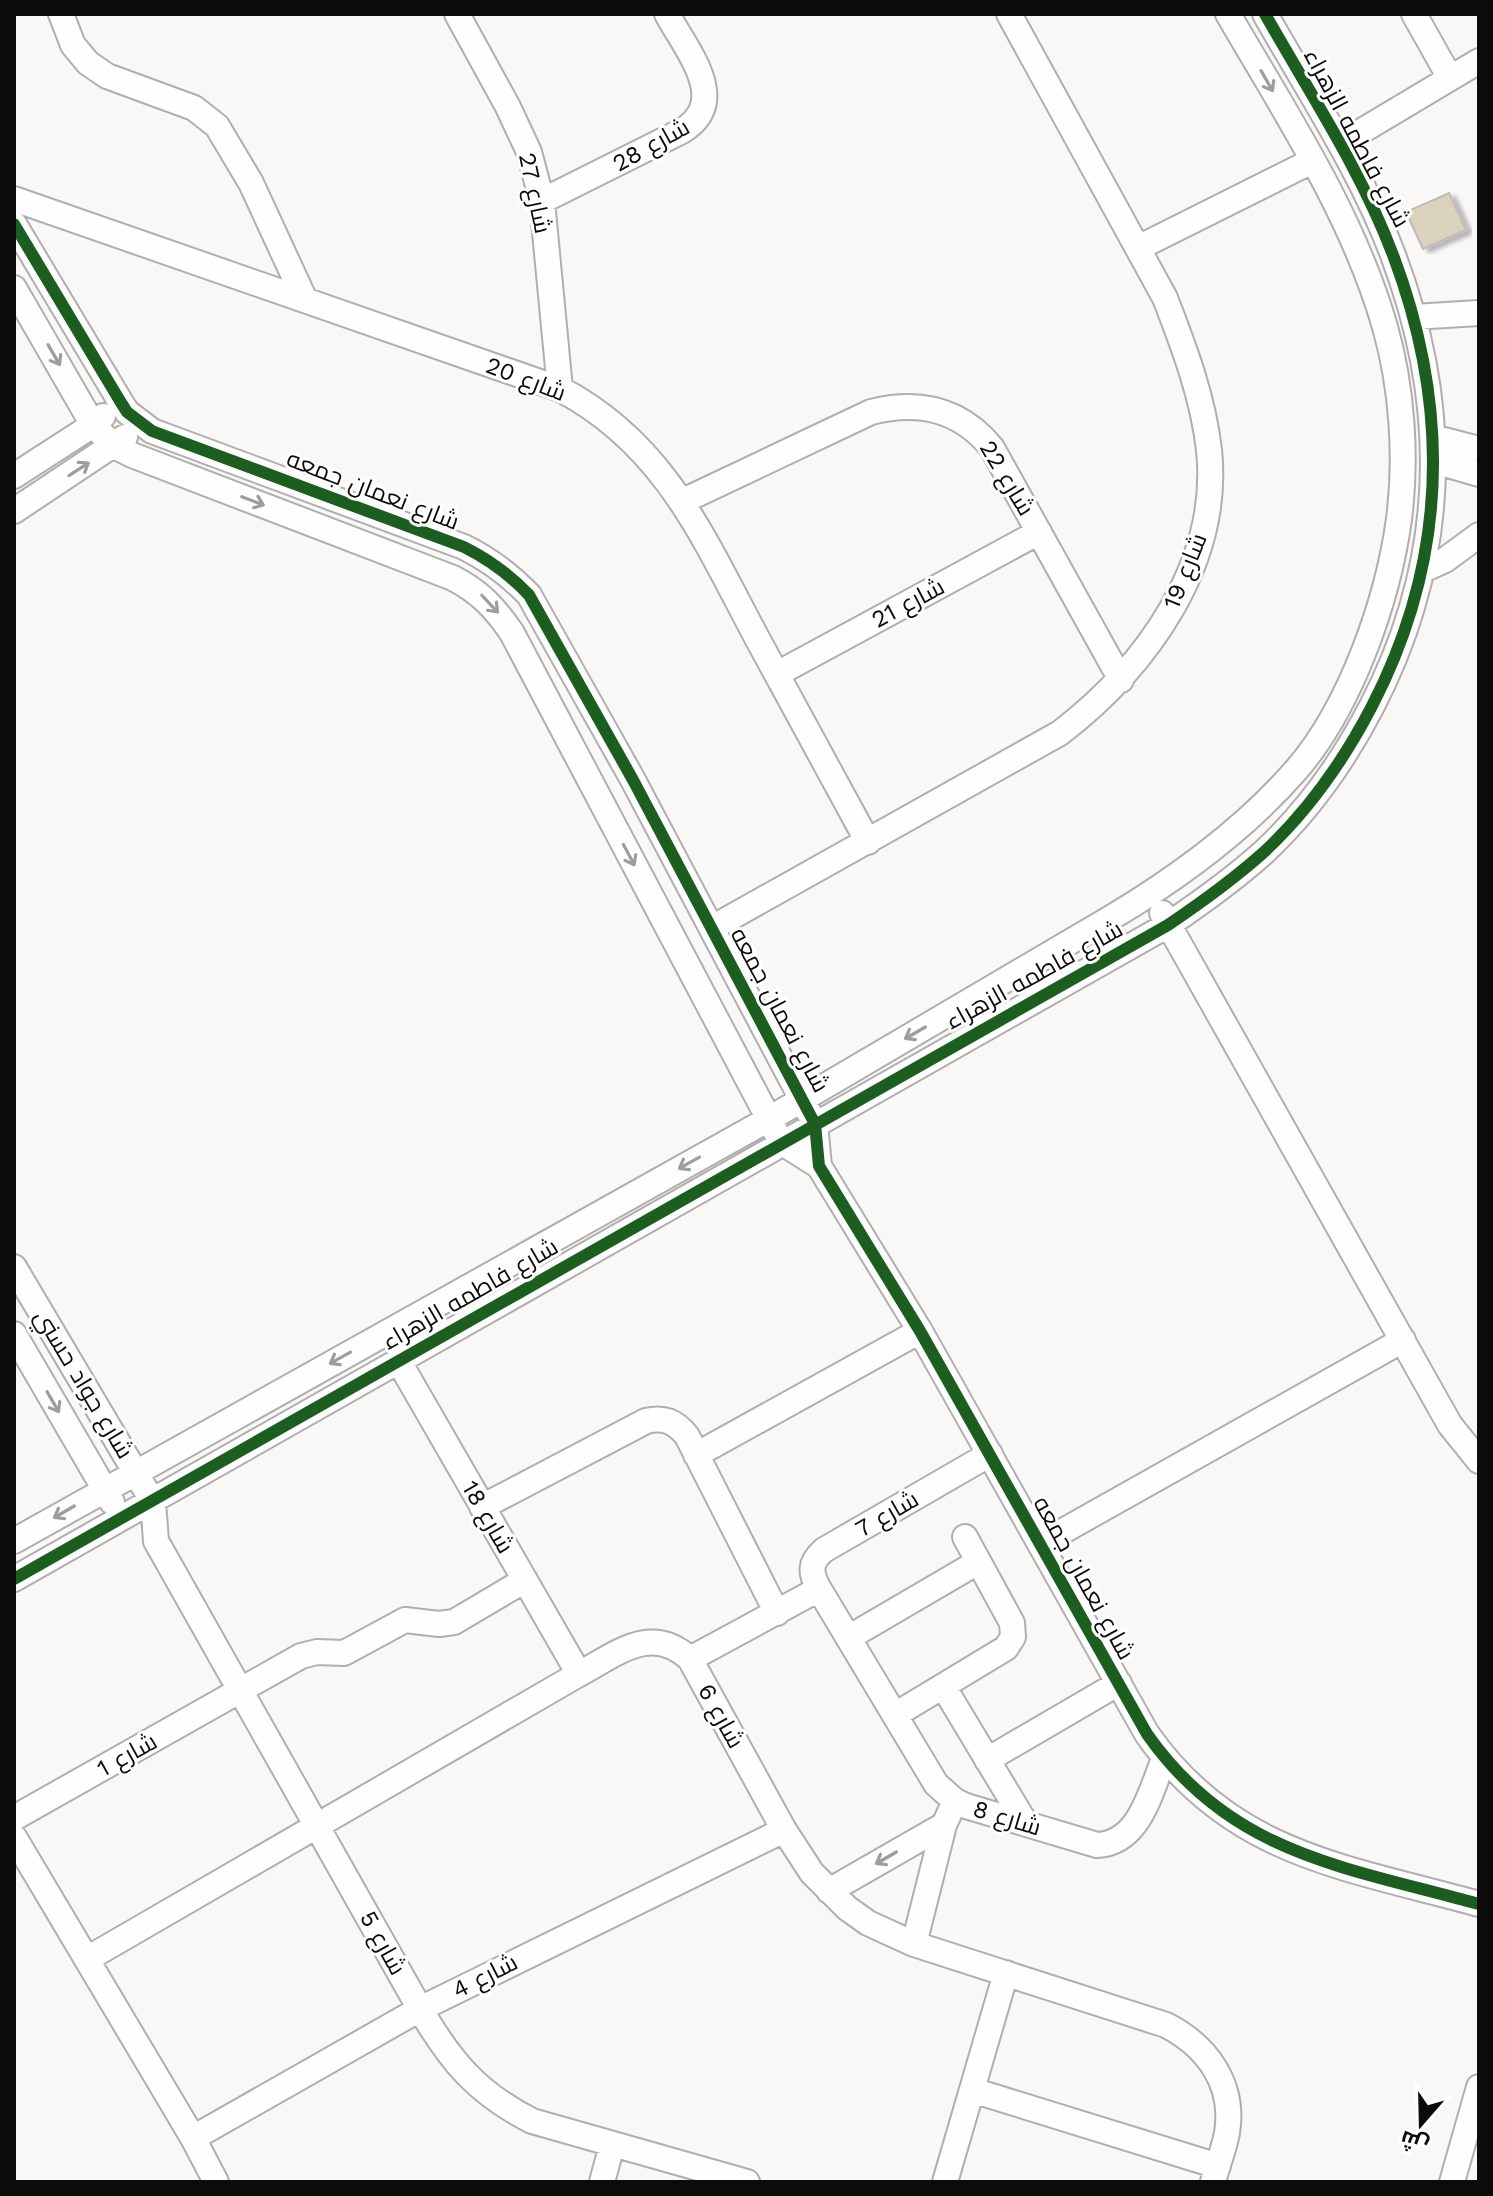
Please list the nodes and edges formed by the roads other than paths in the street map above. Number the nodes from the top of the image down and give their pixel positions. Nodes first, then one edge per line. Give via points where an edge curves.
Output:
1 (61, 14) edge
2 (457, 14) edge
3 (667, 14) edge
4 (1009, 14) edge
5 (1228, 14) edge
6 (1265, 14) edge
7 (1414, 14) edge
8 (1479, 61) edge
9 (1450, 78) junction
10 (1340, 146) junction
11 (1312, 161) junction
12 (14, 199) edge
13 (542, 201) junction
14 (14, 224) edge
15 (1138, 248) junction
16 (14, 288) edge
17 (305, 300) junction
18 (1479, 313) edge
19 (1413, 317) junction
20 (560, 389) junction
21 (120, 401) junction
22 (141, 424) junction
23 (93, 425) junction
24 (114, 446) junction
25 (1433, 449) junction
26 (1479, 449) edge
27 (1479, 474) edge
28 (14, 476) edge
29 (683, 501) junction
30 (14, 511) edge
31 (1039, 532) junction
32 (1479, 535) edge
33 (1423, 570) junction
34 (777, 674) junction
35 (1121, 680) junction
36 (633, 780) junction
37 (603, 805) junction
38 (868, 842) junction
39 (677, 863) junction
40 (646, 887) junction
41 (1151, 894) junction
42 (1168, 925) junction
43 (712, 928) junction
44 (802, 1099) junction
45 (769, 1119) junction
46 (815, 1124) junction
47 (781, 1142) junction
48 (819, 1166) junction
49 (14, 1267) edge
50 (920, 1331) junction
51 (14, 1334) edge
52 (1403, 1340) junction
53 (398, 1360) junction
54 (990, 1454) junction
55 (696, 1455) junction
56 (1479, 1461) edge
57 (136, 1472) junction
58 (104, 1489) junction
59 (153, 1502) junction
60 (482, 1507) junction
61 (122, 1519) junction
62 (965, 1537) dead end
63 (14, 1541) edge
64 (156, 1541) junction
65 (1040, 1544) junction
66 (978, 1562) junction
67 (14, 1579) edge
68 (525, 1580) junction
69 (819, 1589) junction
70 (777, 1613) junction
71 (848, 1638) junction
72 (690, 1659) junction
73 (579, 1674) junction
74 (1119, 1683) junction
75 (943, 1686) junction
76 (241, 1691) junction
77 (895, 1715) junction
78 (1164, 1759) junction
79 (987, 1760) junction
80 (955, 1801) junction
81 (14, 1818) edge
82 (1026, 1824) junction
83 (944, 1825) junction
84 (318, 1827) junction
85 (784, 1830) junction
86 (14, 1837) edge
87 (829, 1891) junction
88 (1479, 1904) edge
89 (914, 1944) junction
90 (87, 1959) junction
91 (1006, 1973) junction
92 (420, 2009) junction
93 (1479, 2087) edge
94 (972, 2090) junction
95 (1472, 2135) edge
96 (193, 2138) junction
97 (612, 2145) junction
98 (1215, 2174) edge
99 (216, 2182) edge
100 (602, 2182) edge
101 (747, 2182) edge
102 (945, 2182) edge
103 (1452, 2182) edge

1 - 17 street via 73,45 88,63 107,76 194,108 217,126 251,183
2 - 13 street, شارع 27 via 524,141
3 - 13 street, شارع 28 via 702,79 704,110 682,131
4 - 15 street, شارع 19
5 -> 11 street, شارع فاطمه الزهراء
6 - 10 street, شارع فاطمه الزهراء
7 - 9 street
8 - 9 street
9 - 10 street
10 - 11 street
10 - 11 street
10 - 19 street, شارع فاطمه الزهراء via 1387,240
11 - 15 street
11 - 41 street, شارع فاطمه الزهراء via 1370,284 1395,376 1402,453 1399,519 1387,577 1358,665 1330,722 1299,766 1228,836
12 - 17 street, شارع 20
13 - 20 street, شارع 27
14 - 21 street, شارع نعمان جمعه
15 - 35 street, شارع 19 via 1165,298 1200,400 1209,451 1208,503 1183,588 1155,637
16 -> 23 street
17 - 20 street, شارع 20
18 - 19 street
19 - 25 street, شارع فاطمه الزهراء
20 - 29 street, شارع 20 via 624,434
21 - 22 street, شارع نعمان جمعه
21 - 23 street
22 - 24 street
22 - 36 street, شارع نعمان جمعه via 489,559 511,575 544,618
23 - 24 street
23 - 28 street
30 -> 24 street
24 -> 37 street via 476,590 512,633
25 - 26 street
25 - 27 street
25 - 33 street, شارع فاطمه الزهراء
29 - 31 street, شارع 22 via 871,412 917,406 961,419 980,433
29 - 34 street, شارع 20
31 - 34 street, شارع 21
31 - 35 street, شارع 22
32 - 33 street
33 - 42 street, شارع فاطمه الزهراء via 1393,662 1330,777 1265,851
34 - 38 street, شارع 20
35 - 38 street, شارع 19 via 1060,733
36 - 37 street via 609,793
36 - 39 street, شارع نعمان جمعه
37 -> 40 street
38 - 43 street, شارع 19
39 - 40 street via 670,874
39 - 43 street, شارع نعمان جمعه
40 - 45 street
41 - 42 street
41 -> 44 street, شارع فاطمه الزهراء
42 - 46 street, شارع فاطمه الزهراء
42 - 52 street
43 - 44 street, شارع نعمان جمعه
44 - 45 street, شارع فاطمه الزهراء
44 - 46 street, شارع نعمان جمعه
45 - 47 street
45 -> 57 street, شارع فاطمه الزهراء
46 - 47 street, شارع فاطمه الزهراء
46 - 48 street, شارع نعمان جمعه
47 - 48 street, شارع نعمان جمعه
47 - 53 street, شارع فاطمه الزهراء
48 - 50 street, شارع نعمان جمعه
49 - 57 street, شارع جواد حسني
50 - 54 street, شارع نعمان جمعه
50 - 55 street
51 -> 58 street, شارع جواد حسني
52 - 56 street via 1450,1425
52 - 65 street
53 - 59 street, شارع فاطمه الزهراء
53 - 60 street, شارع 18
54 - 65 street, شارع نعمان جمعه
54 - 69 street, شارع 7 via 824,1550 812,1565
55 - 60 street via 679,1427 669,1421 646,1421
55 - 70 street
57 - 58 street, شارع فاطمه الزهراء
57 - 59 street, شارع جواد حسني
58 - 61 street, شارع جواد حسني
58 -> 63 street, شارع فاطمه الزهراء
59 - 61 street, شارع فاطمه الزهراء
59 - 64 street, شارع 5
60 - 68 street, شارع 18
61 - 64 street, شارع 5
61 - 67 street, شارع فاطمه الزهراء
62 - 66 street
64 - 76 street, شارع 5
65 - 74 street, شارع نعمان جمعه
66 - 71 street
66 - 75 street via 1012,1623 1013,1637 1006,1648
68 - 73 street, شارع 18
68 - 76 street, شارع 1 via 454,1622 405,1620 344,1653 301,1656
69 - 70 street
69 - 71 street, شارع 8
70 - 72 street
71 - 77 street, شارع 8
72 - 73 street, شارع 6 via 679,1649 649,1641
72 - 85 street, شارع 6
73 - 84 street, شارع 6
74 - 78 street, شارع نعمان جمعه
74 - 79 street
75 - 77 street
75 - 79 street
76 - 81 street, شارع 1
76 - 84 street, شارع 5
77 - 80 street, شارع 8 via 936,1784
78 - 82 street, شارع 8 via 1136,1825 1119,1841 1097,1845
78 - 88 street, شارع نعمان جمعه via 1219,1811 1282,1847
79 - 82 street
80 - 82 street, شارع 8
80 - 83 street
83 -> 87 street
83 - 89 street
84 - 90 street, شارع 6
84 - 92 street, شارع 5
85 - 87 street, شارع 6
85 - 92 street, شارع 4
86 - 90 street
87 - 89 street, شارع 6 via 868,1923
89 - 91 street, شارع 6
90 - 96 street
91 - 94 street
91 - 98 street, شارع 6 via 1166,2025 1196,2044 1210,2059 1226,2095 1227,2134
92 - 96 street, شارع 4
92 - 97 street, شارع 5 via 460,2069 494,2099 532,2121
93 - 95 street
94 - 98 street
94 - 102 street
95 - 103 street
96 - 99 street
97 - 100 street
97 - 101 street, شارع 5

